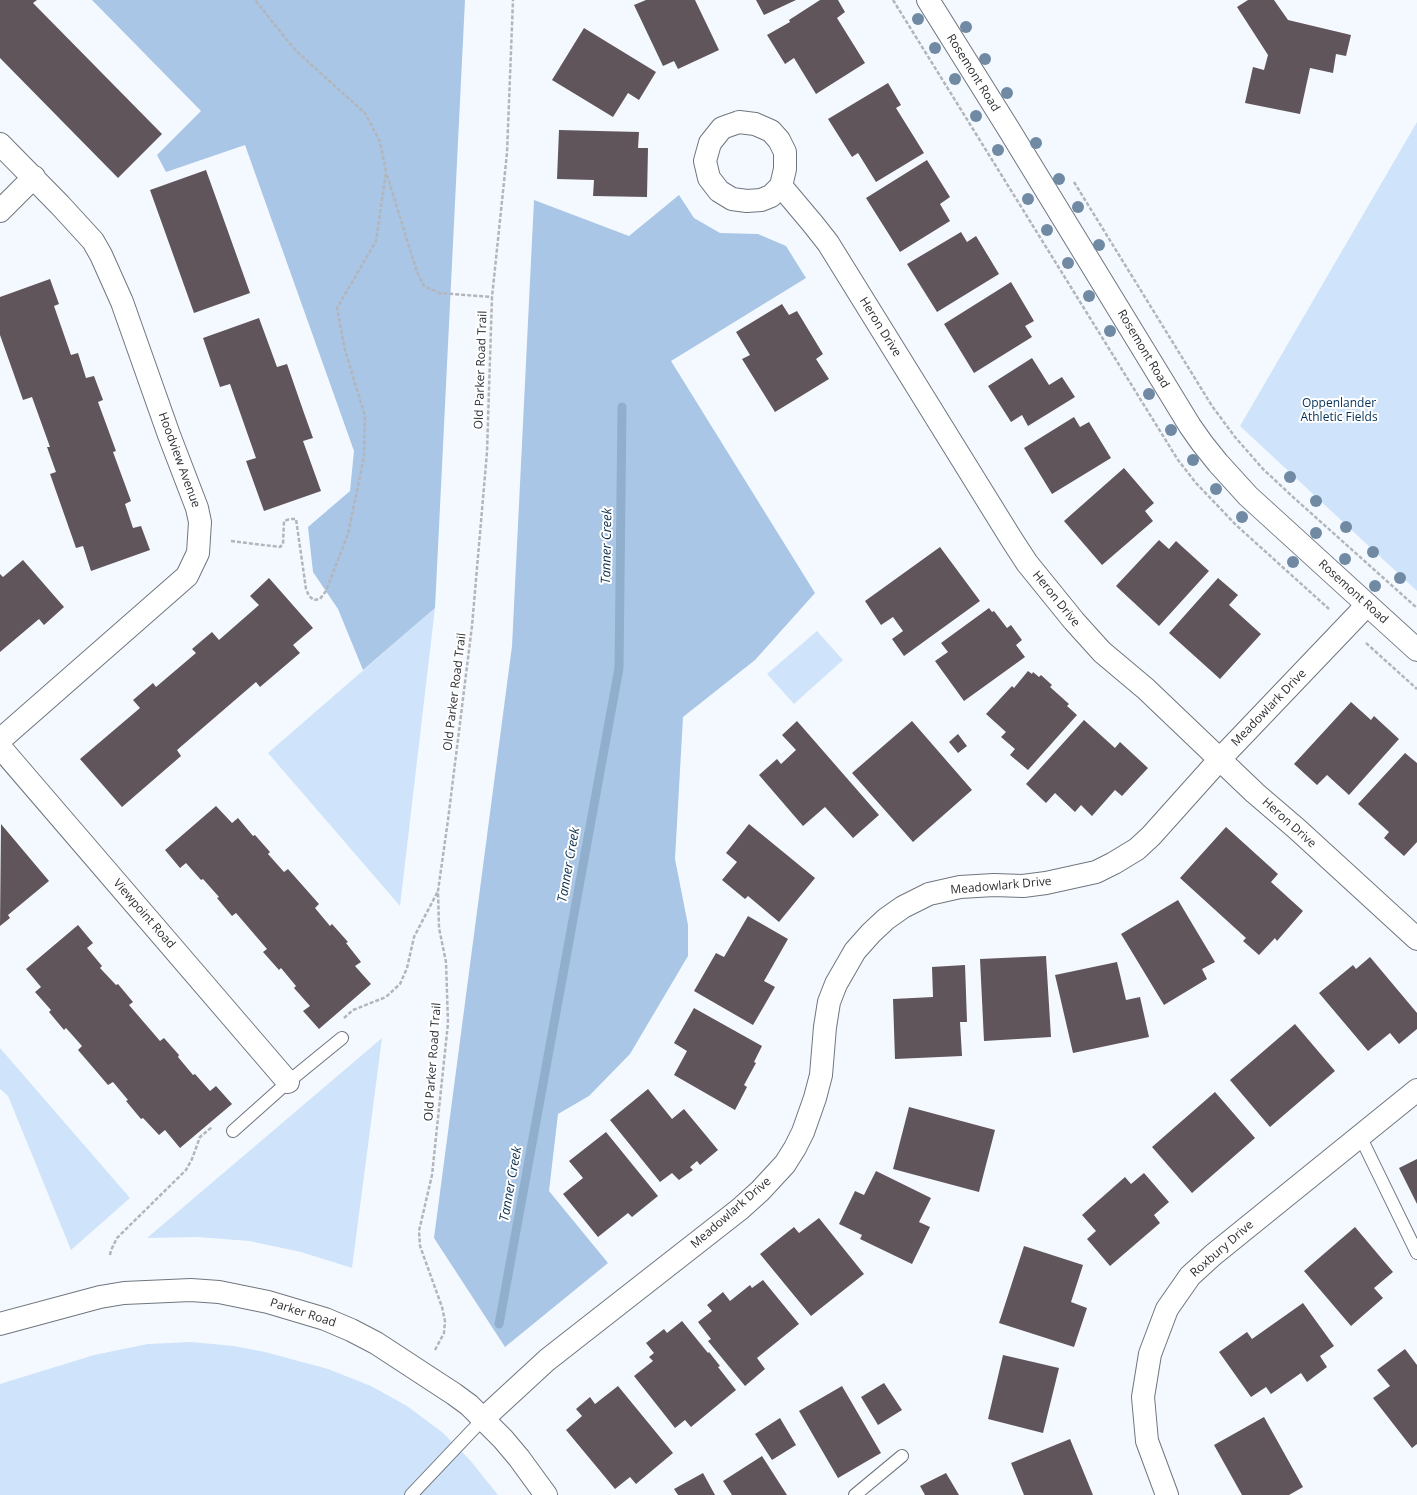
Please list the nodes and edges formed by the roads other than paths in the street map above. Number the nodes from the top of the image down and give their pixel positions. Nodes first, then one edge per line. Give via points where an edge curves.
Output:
1 (928, 0) edge
2 (0, 144) edge
3 (34, 178) junction
4 (781, 186) dead end
5 (0, 211) edge
6 (1367, 605) junction
7 (1417, 650) edge
8 (0, 740) edge
9 (0, 747) edge
10 (1220, 759) junction
11 (1417, 939) edge
12 (342, 1038) dead end
13 (288, 1082) junction
14 (1417, 1090) edge
15 (233, 1131) dead end
16 (1360, 1136) junction
17 (1417, 1253) edge
18 (0, 1324) edge
19 (484, 1419) junction
20 (902, 1456) dead end
21 (411, 1495) edge
22 (546, 1495) edge
23 (855, 1495) edge
24 (1167, 1495) edge

1 - 6 street, Rosemont Road via 1202,443 1243,491
2 - 3 street, Hoodview Avenue
3 - 5 street
3 - 8 street, Hoodview Avenue via 93,241 101,256 122,302 197,508 200,540 198,553 187,576
4 - 10 street, Heron Drive via 828,243 1032,569 1074,622 1102,652 1146,689
6 - 7 street, Rosemont Road
6 - 10 street, Meadowlark Drive
9 - 13 street, Viewpoint Road
10 - 11 street, Heron Drive
10 - 19 street, Meadowlark Drive via 1137,849 1096,872 1046,884 960,887 930,894 903,906 886,918 855,951 836,984 829,1002 821,1075 815,1098 803,1132 785,1164 735,1213 547,1360
12 - 13 lane
13 - 15 lane
14 - 16 street, Roxbury Drive
16 - 17 lane
16 - 24 street, Roxbury Drive via 1213,1255 1190,1276 1166,1309 1150,1354 1143,1397 1147,1441
18 - 19 street, Parker Road via 79,1302 124,1293 191,1290 219,1292 268,1302 325,1319 351,1330 459,1397
19 - 21 lane
19 - 22 street, Parker Road
20 - 23 lane

